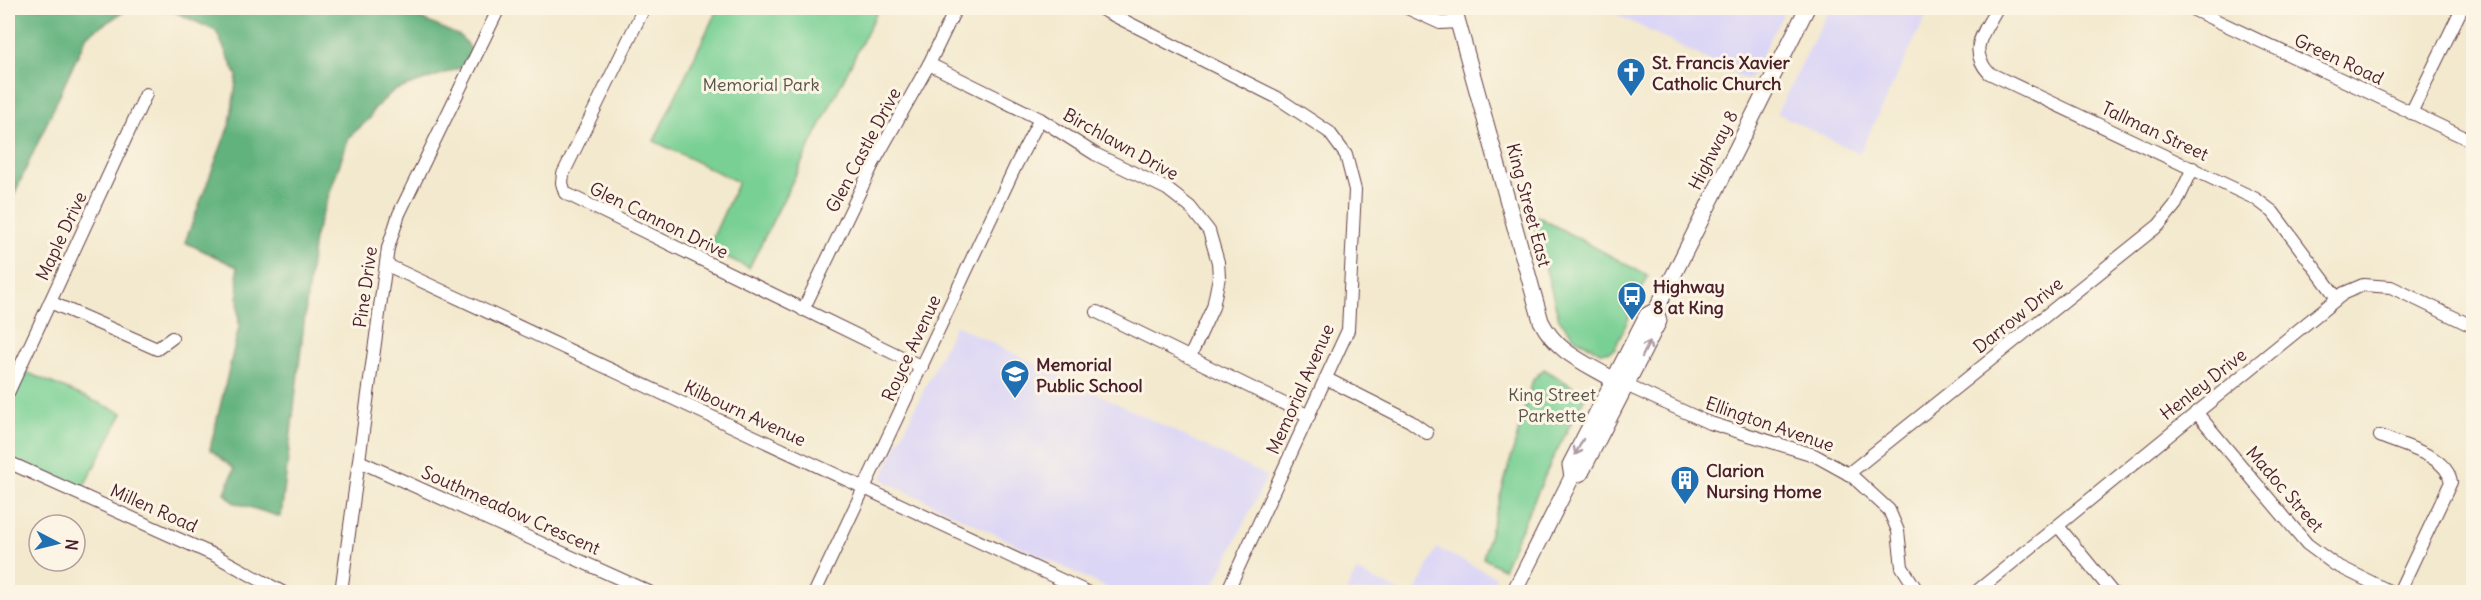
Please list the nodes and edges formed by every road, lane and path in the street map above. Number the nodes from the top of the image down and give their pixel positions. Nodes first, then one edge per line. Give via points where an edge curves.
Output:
1 (499, 8) edge
2 (644, 8) edge
3 (956, 8) edge
4 (1100, 8) edge
5 (1407, 8) edge
6 (1807, 8) edge
7 (1997, 8) edge
8 (2190, 8) edge
9 (2462, 8) edge
10 (1457, 15) edge
11 (929, 64) junction
12 (146, 93) dead end
13 (2411, 113) junction
14 (1040, 119) junction
15 (2474, 142) edge
16 (2193, 168) junction
17 (387, 265) junction
18 (2337, 298) junction
19 (50, 302) junction
20 (803, 310) junction
21 (1097, 312) dead end
22 (2474, 327) edge
23 (172, 338) dead end
24 (1190, 357) junction
25 (922, 367) junction
26 (1327, 379) junction
27 (1621, 383) junction
28 (8, 393) edge
29 (2196, 412) junction
30 (1309, 416) junction
31 (1427, 433) dead end
32 (2380, 436) dead end
33 (358, 461) junction
34 (8, 462) edge
35 (1848, 474) junction
36 (865, 489) junction
37 (2058, 526) junction
38 (282, 592) edge
39 (341, 592) edge
40 (649, 592) edge
41 (815, 592) edge
42 (1087, 592) edge
43 (1227, 592) edge
44 (1514, 592) edge
45 (1918, 592) edge
46 (1976, 592) edge
47 (2112, 592) edge
48 (2391, 592) edge
49 (2399, 592) edge

1 - 17 street, Pine Drive via 399,214
2 - 20 street, Glen Cannon Drive via 563,174 565,193
3 - 11 street, Glen Castle Drive
4 - 26 street, Memorial Avenue via 1276,97 1329,132 1346,155 1355,190 1350,309 1348,330
5 - 10 street via 1440,23
6 - 27 main road, Highway 8 via 1656,310 1647,315
7 - 16 street, Tallman Street via 1977,52 1978,62 1989,73
8 - 13 street, Green Road
9 - 13 street
10 - 27 main road, King Street East via 1541,321 1563,351
11 - 14 street, Birchlawn Drive
11 - 20 street, Glen Castle Drive via 874,162
12 - 19 street, Maple Drive
13 - 15 street, Green Road
14 - 24 street, Birchlawn Drive via 1095,154 1180,197 1209,231 1218,262 1217,292
14 - 25 street, Royce Avenue
16 - 18 street, Tallman Street via 2256,199 2273,212
16 - 35 street, Darrow Drive via 2176,204 2159,225
17 - 33 street, Pine Drive
17 - 36 street, Kilbourn Avenue
18 - 22 street, Henley Drive via 2359,286 2391,288
18 - 29 street, Henley Drive
19 - 23 street via 157,349
19 - 28 street, Maple Drive
20 - 25 street, Glen Cannon Drive
21 - 24 street
24 - 30 street
25 - 36 street, Royce Avenue
26 - 30 street, Memorial Avenue
26 - 31 street
27 - 35 street, Ellington Avenue via 1707,422 1814,455
27 - 44 main road, Highway 8 via 1570,465 1572,477
29 - 37 street, Henley Drive
29 - 48 street, Madoc Street via 2307,544 2334,564
30 - 43 street, Memorial Avenue
32 - 49 street via 2441,463 2450,471 2451,482
33 - 39 street, Pine Drive
33 - 40 street, Southmeadow Crescent
34 - 38 street, Millen Road via 216,556
35 - 45 street, Ellington Avenue via 1889,510 1898,531 1902,567
36 - 41 street, Royce Avenue
36 - 42 street, Kilbourn Avenue
37 - 46 street, Henley Drive
37 - 47 street

